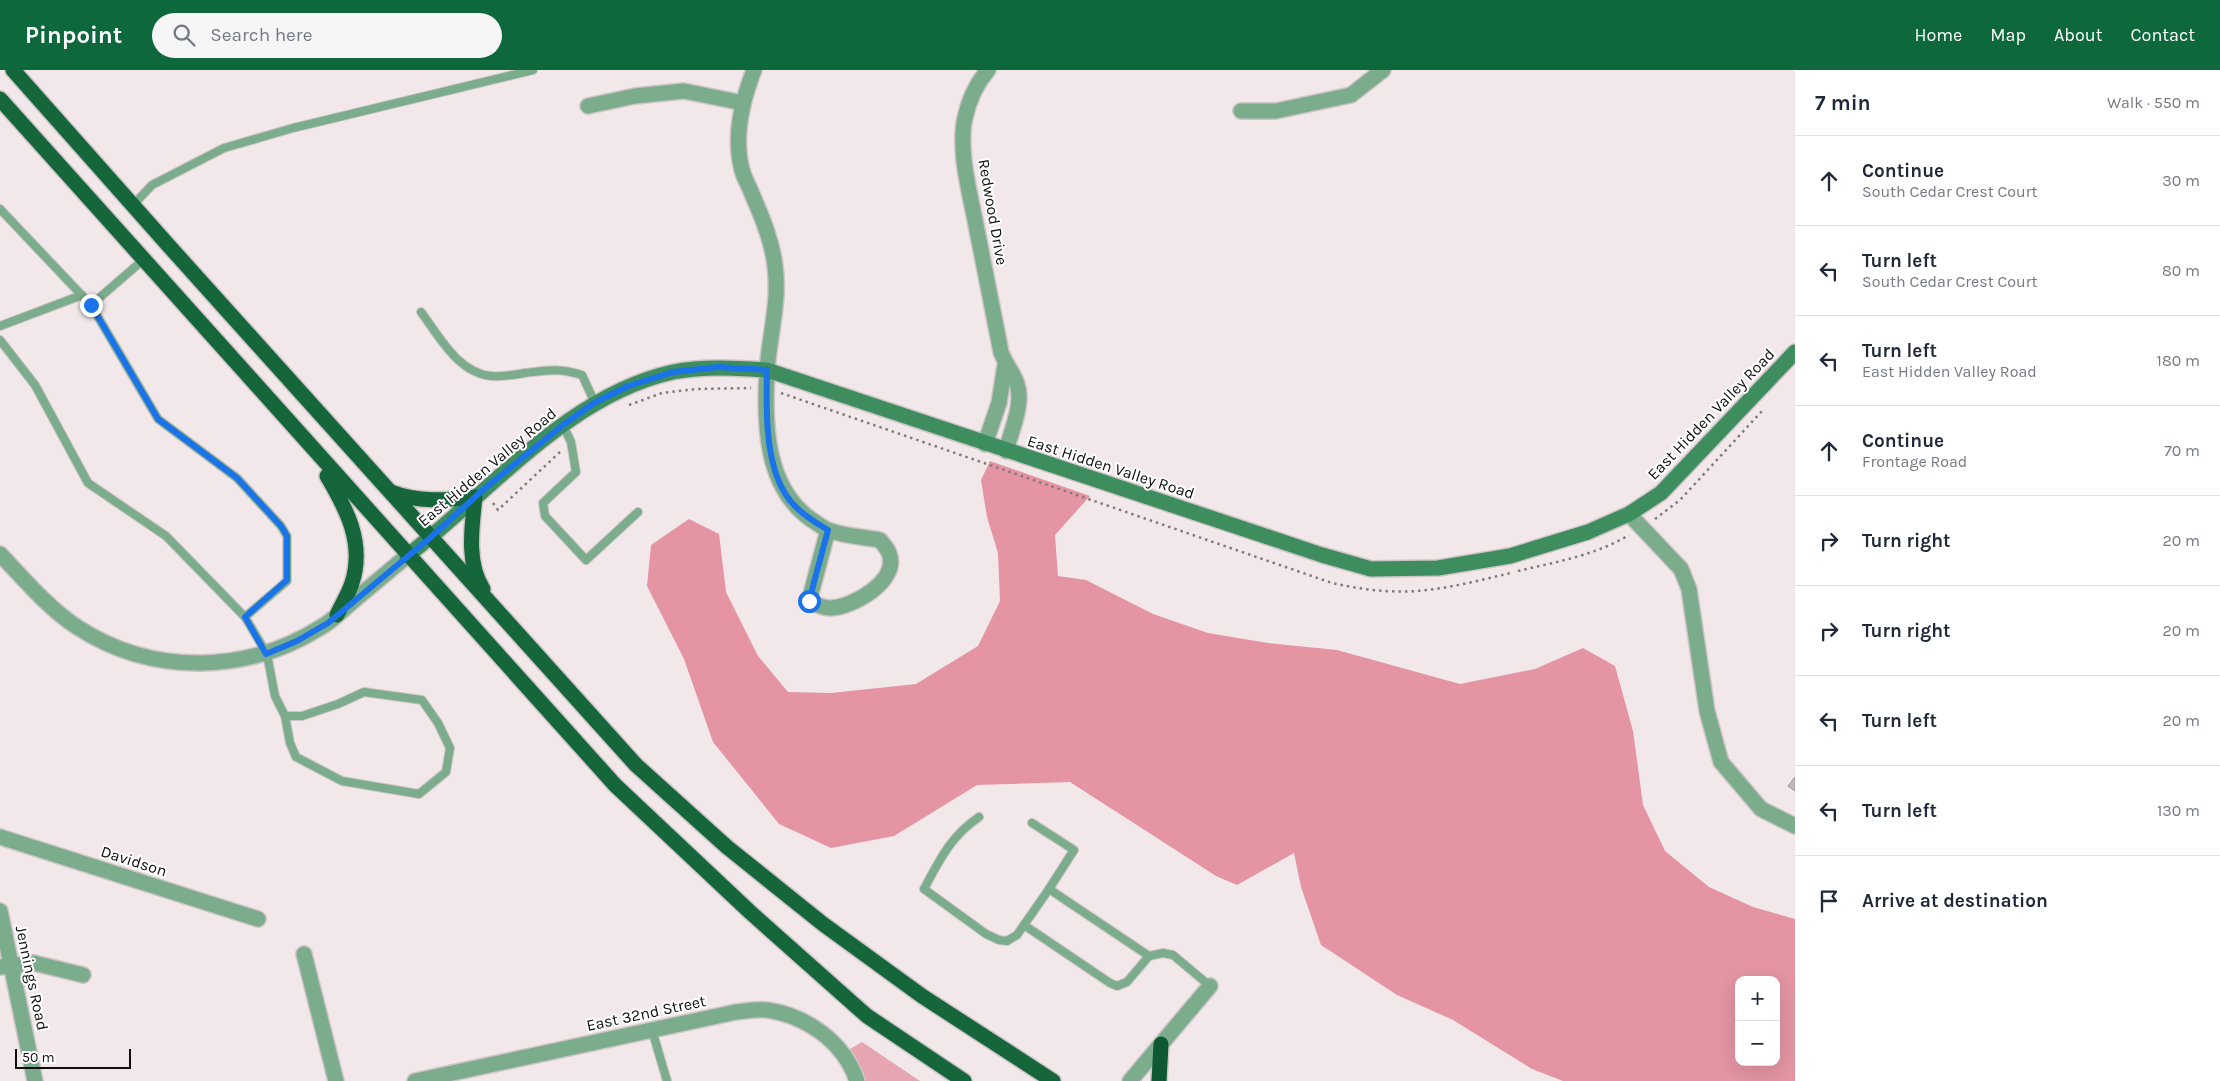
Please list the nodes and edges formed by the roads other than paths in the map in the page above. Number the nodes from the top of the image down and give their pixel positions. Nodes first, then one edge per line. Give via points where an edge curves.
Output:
1 (13, 70) edge
2 (533, 70) edge
3 (754, 70) edge
4 (988, 70) edge
5 (1383, 70) edge
6 (0, 99) edge
7 (743, 102) junction
8 (588, 106) dead end
9 (1241, 111) dead end
10 (132, 205) junction
11 (0, 209) edge
12 (143, 260) junction
13 (82, 295) junction
14 (91, 305) junction
15 (422, 312) dead end
16 (0, 326) edge
17 (0, 340) edge
18 (1795, 352) edge
19 (1005, 365) junction
20 (767, 370) junction
21 (594, 403) junction
22 (563, 425) junction
23 (308, 444) junction
24 (985, 444) junction
25 (1006, 451) junction
26 (390, 491) junction
27 (475, 497) junction
28 (638, 512) dead end
29 (1629, 514) junction
30 (828, 530) junction
31 (431, 537) junction
32 (0, 554) edge
33 (407, 556) junction
34 (498, 612) junction
35 (337, 614) junction
36 (245, 617) junction
37 (266, 654) junction
38 (285, 716) junction
39 (979, 816) dead end
40 (1032, 823) dead end
41 (1795, 826) edge
42 (0, 837) edge
43 (1049, 889) junction
44 (0, 912) edge
45 (258, 919) dead end
46 (1024, 926) junction
47 (304, 954) dead end
48 (1149, 956) junction
49 (6, 966) edge
50 (83, 976) dead end
51 (1210, 986) joint
52 (652, 1030) junction
53 (1161, 1044) junction
54 (442, 1078) edge
55 (35, 1081) edge
56 (336, 1081) edge
57 (415, 1081) edge
58 (667, 1081) edge
59 (857, 1081) edge
60 (964, 1081) edge
61 (1052, 1081) edge
62 (1130, 1081) edge
63 (1159, 1081) edge

1 - 10 highway
2 - 10 lane via 293,128 224,148 152,185
3 - 7 street
4 - 19 street, Redwood Drive via 976,84 964,119 963,136 967,179
5 - 9 street via 1351,95 1276,111
6 - 12 highway
7 - 8 street via 684,91 635,96
7 - 20 street via 738,127 742,170 767,230 775,266 777,293
10 - 26 highway
11 - 13 lane
12 - 14 lane
12 - 23 highway
13 - 14 lane
13 - 16 lane
14 - 36 lane via 158,419 237,478 287,536 287,580
15 - 21 lane via 452,354 476,372 500,376 562,369 582,375
17 - 36 lane via 35,386 88,483 166,536
18 - 29 main road, East Hidden Valley Road via 1661,493
19 - 24 street, Redwood Drive via 999,403
19 - 25 street, Redwood Drive via 1018,386 1019,397
20 - 21 main road, East Hidden Valley Road via 718,367 673,372 628,386
20 - 24 main road, East Hidden Valley Road
20 - 30 street via 766,403 772,458 779,482 793,504
21 - 22 main road, East Hidden Valley Road
22 - 27 main road, East Hidden Valley Road
22 - 28 lane via 571,442 576,472 543,503 545,516 586,560
23 - 33 highway
23 - 35 highway via 338,494 355,534 352,582
24 - 25 main road, East Hidden Valley Road
25 - 29 main road, East Hidden Valley Road via 1371,569 1438,568 1510,556 1588,532
26 - 27 highway via 406,498 427,500
26 - 31 highway
27 - 31 main road, East Hidden Valley Road
27 - 34 highway via 474,564 478,581
29 - 41 street via 1681,569 1689,589 1707,710 1721,762 1761,809
30 - 30 street via 880,540 889,554 889,569 882,583 854,602 832,608 809,601
31 - 33 main road, East Hidden Valley Road
31 - 34 highway
32 - 37 street via 47,603 76,627 117,648 153,660 191,664 229,662
33 - 35 street
33 - 60 highway via 622,792 867,1016
34 - 61 highway via 636,765 727,847 823,924 922,996
35 - 37 street via 297,641
36 - 37 lane
37 - 38 lane via 275,696
38 - 38 lane via 296,757 342,781 419,794 446,772 450,748 422,700 364,692 302,716
39 - 46 lane via 953,838 924,889 998,940 1007,941
40 - 43 lane via 1074,850
42 - 45 street, Davidson
43 - 46 lane
43 - 48 lane
44 - 49 street, Jennings Road
46 - 48 lane via 1117,986 1127,982
47 - 56 street
48 - 51 lane via 1173,955
49 - 50 street via 34,963
49 - 55 street, Jennings Road
51 - 53 street
52 - 54 street, East 32nd Street
52 - 58 lane
52 - 59 street, East 32nd Street via 736,1012 766,1010 788,1015 828,1037 843,1054
53 - 62 street
53 - 63 highway
54 - 57 street, East 32nd Street

